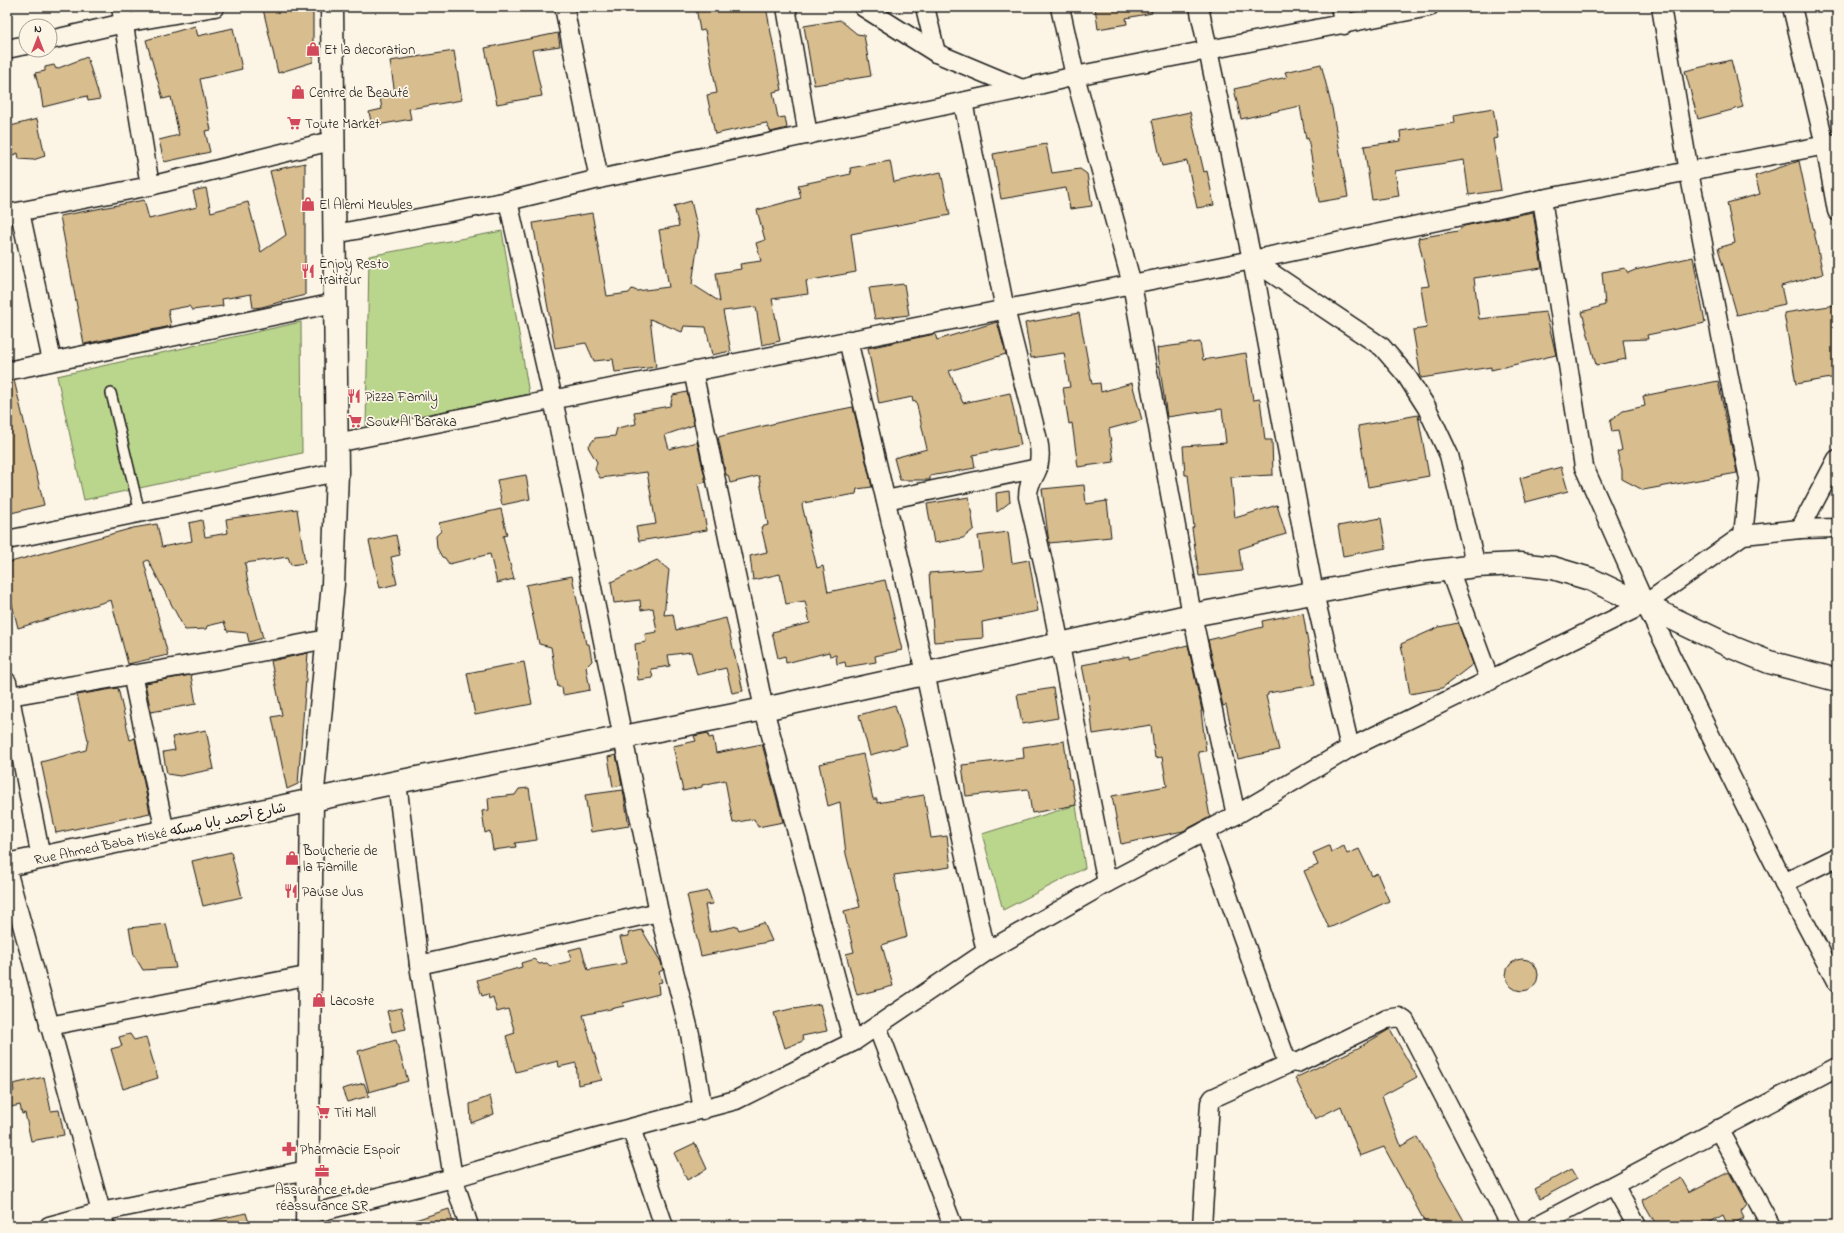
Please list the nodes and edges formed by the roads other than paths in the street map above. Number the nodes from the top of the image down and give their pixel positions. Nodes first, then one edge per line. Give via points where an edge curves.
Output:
1 (215, 7) edge
2 (332, 7) edge
3 (564, 7) edge
4 (786, 7) edge
5 (863, 7) edge
6 (925, 7) edge
7 (1060, 7) edge
8 (1199, 7) edge
9 (1340, 7) edge
10 (1429, 7) edge
11 (1661, 7) edge
12 (1792, 7) edge
13 (123, 15) edge
14 (1344, 25) junction
15 (58, 37) edge
16 (18, 47) edge
17 (7, 49) edge
18 (1209, 51) junction
19 (936, 53) junction
20 (1075, 76) junction
21 (1022, 89) junction
22 (963, 102) junction
23 (808, 135) junction
24 (335, 140) junction
25 (1831, 144) edge
26 (1689, 172) junction
27 (599, 179) junction
28 (150, 186) junction
29 (1542, 199) junction
30 (508, 201) junction
31 (1837, 211) edge
32 (13, 213) edge
33 (334, 234) junction
34 (1252, 260) junction
35 (1132, 284) junction
36 (335, 303) junction
37 (1005, 309) junction
38 (848, 340) junction
39 (52, 361) junction
40 (7, 371) edge
41 (693, 372) junction
42 (111, 393) dead end
43 (553, 400) junction
44 (336, 443) junction
45 (1837, 459) edge
46 (1038, 468) junction
47 (337, 472) junction
48 (886, 500) junction
49 (140, 512) junction
50 (1837, 528) edge
51 (1800, 529) junction
52 (1743, 535) junction
53 (7, 540) edge
54 (1476, 566) junction
55 (1449, 569) junction
56 (1314, 593) junction
57 (1645, 604) junction
58 (1192, 614) junction
59 (327, 639) junction
60 (1060, 643) junction
61 (132, 674) junction
62 (926, 674) junction
63 (1837, 680) edge
64 (1490, 681) junction
65 (8, 689) edge
66 (764, 708) junction
67 (622, 737) junction
68 (1350, 748) junction
69 (397, 782) junction
70 (312, 800) junction
71 (1236, 815) junction
72 (1205, 831) junction
73 (164, 832) junction
74 (1837, 857) edge
75 (42, 858) junction
76 (7, 865) edge
77 (7, 870) edge
78 (1107, 883) junction
79 (1784, 883) junction
80 (659, 912) junction
81 (986, 952) junction
82 (419, 965) junction
83 (311, 975) junction
84 (1837, 983) edge
85 (49, 1026) junction
86 (877, 1026) junction
87 (853, 1042) junction
88 (1292, 1062) junction
89 (1837, 1067) edge
90 (703, 1110) junction
91 (630, 1128) junction
92 (1718, 1129) junction
93 (308, 1170) junction
94 (453, 1178) junction
95 (1614, 1185) junction
96 (103, 1219) edge
97 (307, 1221) edge
98 (49, 1226) edge
99 (469, 1226) edge
100 (664, 1226) edge
101 (953, 1226) edge
102 (1202, 1226) edge
103 (1511, 1226) edge
104 (1536, 1226) edge
105 (1637, 1226) edge
106 (1771, 1226) edge

1 - 13 street
2 - 24 street
3 - 27 street
4 - 23 street
5 - 19 street
6 - 19 street
7 - 20 street
8 - 18 street
9 - 14 street
10 - 14 street
11 - 26 street
12 - 25 street
13 - 15 street
13 - 28 street
14 - 18 street
16 - 17 street
18 - 20 street
18 - 34 street
19 - 21 street
20 - 21 street
20 - 35 street
21 - 22 street
22 - 23 street
22 - 37 street
23 - 27 street
24 - 28 street
24 - 33 street
25 - 26 street
25 - 31 street
26 - 29 street
26 - 52 street via 1749,479
27 - 30 street
28 - 32 street
29 - 34 street
29 - 57 street via 1584,467
30 - 33 street
30 - 43 street
32 - 39 street
33 - 36 street
34 - 35 street
34 - 54 street via 1382,347 1406,375 1427,408 1449,455
34 - 56 street
35 - 37 street
35 - 58 street
36 - 39 street
36 - 44 street
37 - 38 street
37 - 46 street via 1038,440
38 - 41 street
38 - 48 street
39 - 40 street
41 - 43 street
41 - 66 street
42 - 49 lane
43 - 44 street
43 - 67 street
44 - 47 street
45 - 51 street
46 - 48 street
46 - 60 street via 1028,487 1028,497
47 - 49 street
47 - 59 street
48 - 62 street
49 - 53 street
50 - 51 street
51 - 52 street
52 - 57 street
54 - 55 street, Rue Ahmed Baba Miské شارع أحمد بابا مسكه
54 - 57 street, Rue Ahmed Baba Miské شارع أحمد بابا مسكه via 1519,564 1553,568 1590,579
55 - 56 street, Rue Ahmed Baba Miské شارع أحمد بابا مسكه
55 - 64 street
56 - 58 street, Rue Ahmed Baba Miské شارع أحمد بابا مسكه
56 - 68 street
57 - 63 street, Rue Ahmed Baba Miské شارع أحمد بابا مسكه via 1768,662
57 - 64 street
57 - 79 street
58 - 60 street, Rue Ahmed Baba Miské شارع أحمد بابا مسكه
58 - 71 street
59 - 61 street
59 - 70 street
60 - 62 street, Rue Ahmed Baba Miské شارع أحمد بابا مسكه
60 - 78 street
61 - 65 street
61 - 73 street
62 - 66 street, Rue Ahmed Baba Miské شارع أحمد بابا مسكه
62 - 81 street
64 - 68 street
65 - 75 street
66 - 67 street, Rue Ahmed Baba Miské شارع أحمد بابا مسكه
66 - 87 street
67 - 69 street, Rue Ahmed Baba Miské شارع أحمد بابا مسكه
67 - 80 street
68 - 71 street
69 - 70 street, Rue Ahmed Baba Miské شارع أحمد بابا مسكه
69 - 82 street
70 - 73 street, Rue Ahmed Baba Miské شارع أحمد بابا مسكه
70 - 83 street
71 - 72 street
72 - 78 street
72 - 88 street via 1286,1059
73 - 75 street, Rue Ahmed Baba Miské شارع أحمد بابا مسكه
74 - 79 street
75 - 76 street, Rue Ahmed Baba Miské شارع أحمد بابا مسكه
77 - 85 street
78 - 81 street
79 - 84 street
80 - 82 street
80 - 90 street via 690,1034
81 - 86 street
82 - 94 street
83 - 85 street
83 - 93 street
85 - 96 street
86 - 87 street
86 - 101 street
87 - 90 street via 736,1100
88 - 102 street via 1213,1098 1210,1103
88 - 103 street via 1304,1060 1387,1019 1399,1017 1405,1021
89 - 92 street
90 - 91 street
91 - 94 street
91 - 100 street
92 - 95 street
92 - 106 street
93 - 96 street
93 - 97 street
94 - 97 street
94 - 99 street
95 - 104 street
95 - 105 street
96 - 98 street

